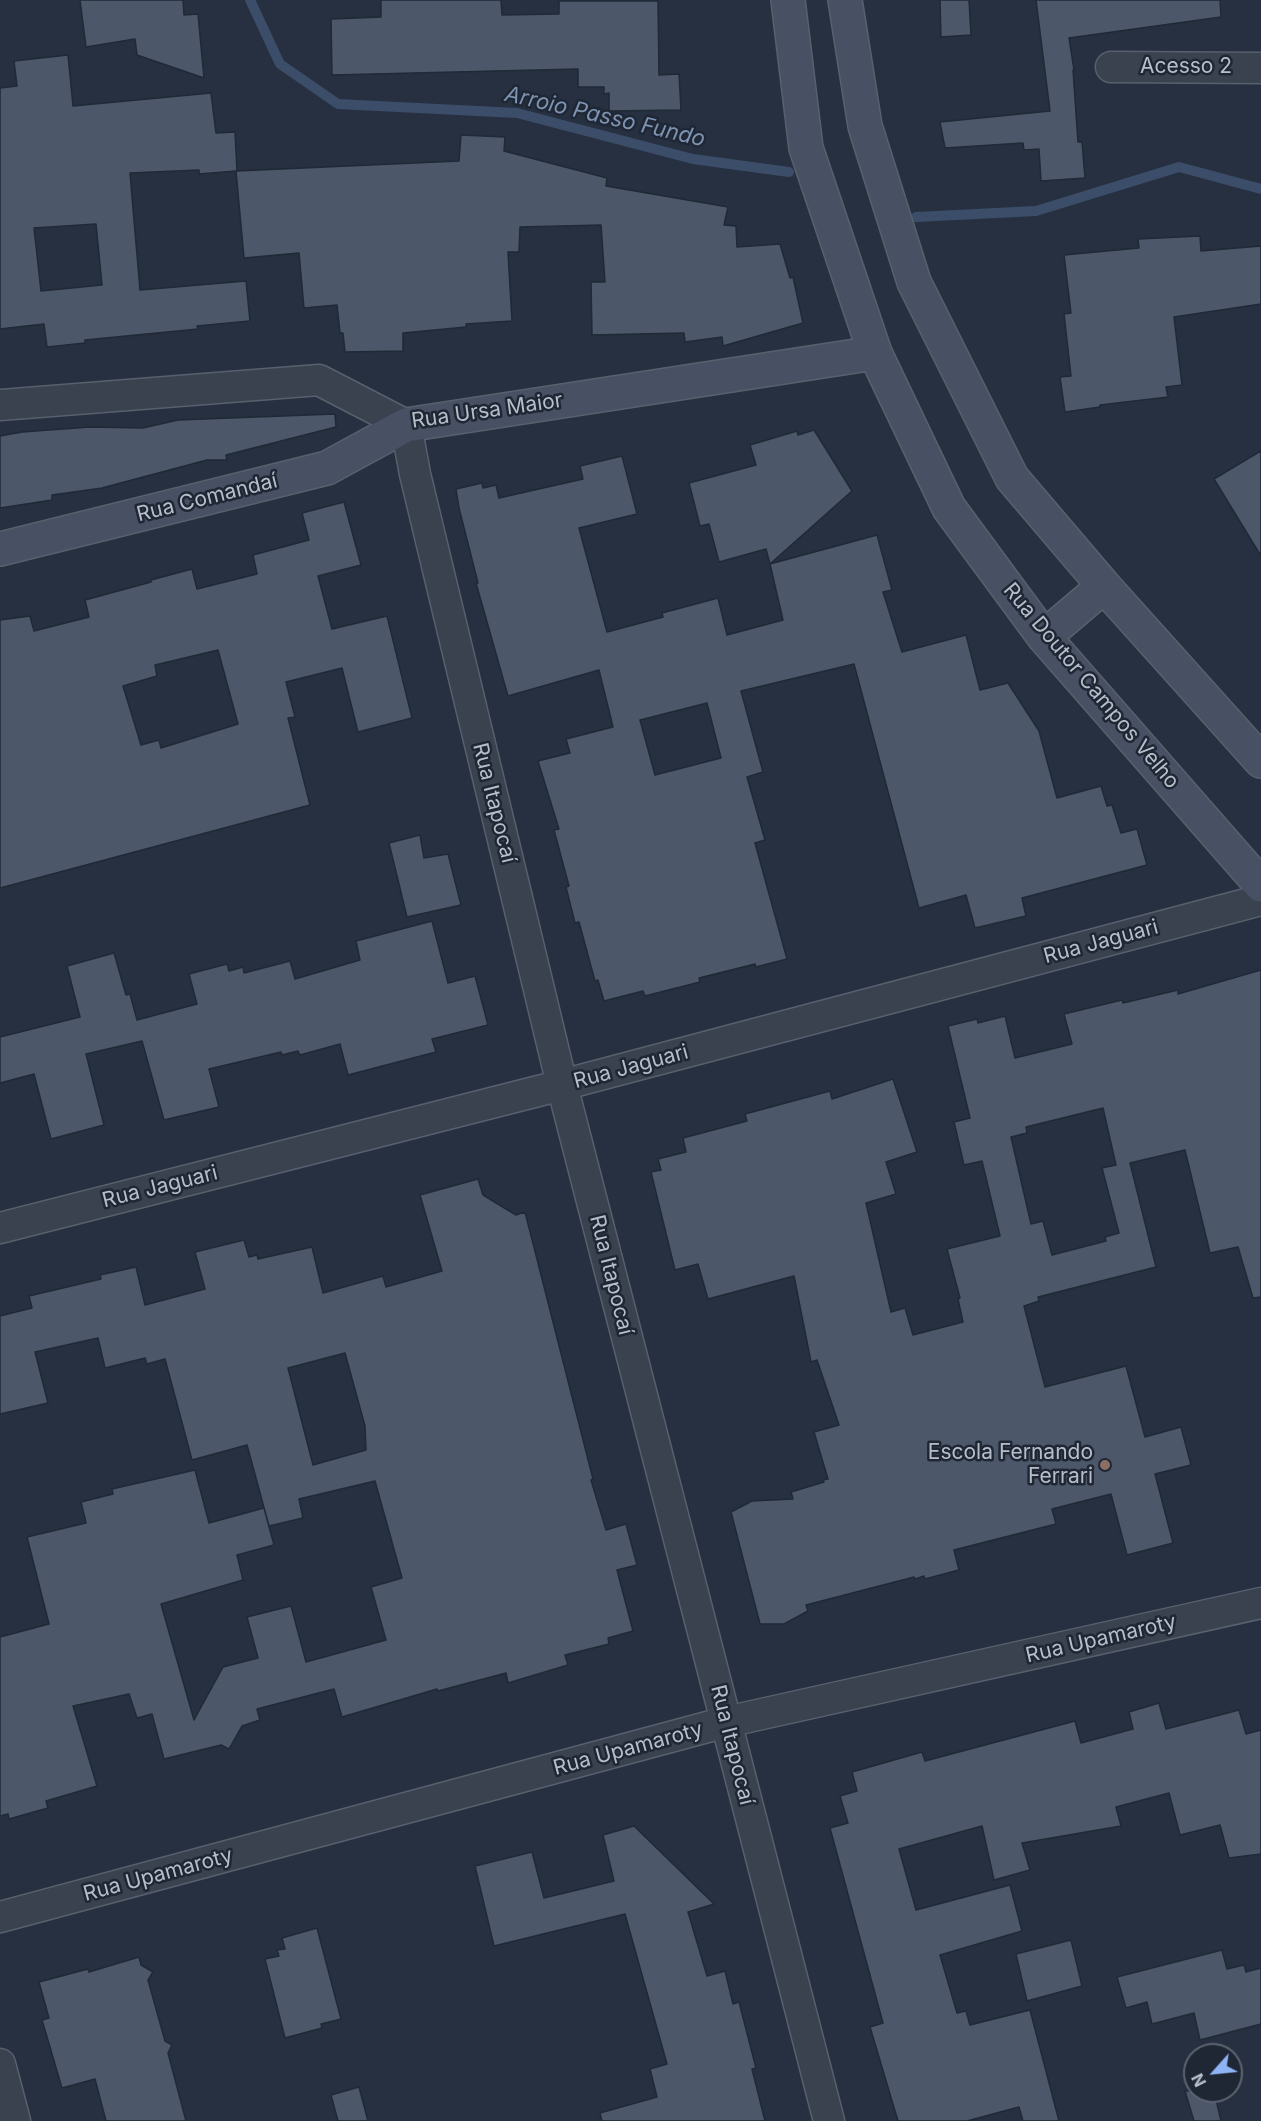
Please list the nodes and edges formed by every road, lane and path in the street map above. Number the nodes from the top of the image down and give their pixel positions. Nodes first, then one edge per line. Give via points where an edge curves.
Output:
1 (788, 0) edge
2 (845, 0) edge
3 (1111, 67) dead end
4 (1261, 68) edge
5 (874, 353) junction
6 (0, 405) edge
7 (406, 425) junction
8 (0, 549) edge
9 (1104, 586) junction
10 (1044, 637) junction
11 (1261, 761) edge
12 (1261, 885) edge
13 (1261, 900) edge
14 (562, 1085) junction
15 (0, 1228) edge
16 (1261, 1603) edge
17 (726, 1722) junction
18 (0, 1917) edge
19 (0, 2064) edge
20 (15, 2121) edge
21 (829, 2121) edge

1 - 5 main road, Rua Doutor Campos Velho via 806,148
2 - 9 main road via 865,126 914,282 1012,478
3 - 4 street, Acesso 2
5 - 7 main road, Rua Ursa Maior
5 - 10 main road, Rua Doutor Campos Velho via 949,508
6 - 7 street, Rua Ursa Maior via 319,380
7 - 8 main road, Rua Comandaí via 327,468
7 - 14 street, Rua Itapocaí
9 - 10 main road
9 - 11 main road
10 - 12 main road, Rua Doutor Campos Velho
13 - 14 street, Rua Jaguari
14 - 15 street, Rua Jaguari
14 - 17 street, Rua Itapocaí
16 - 17 street, Rua Upamaroty
17 - 18 street, Rua Upamaroty
17 - 21 street, Rua Itapocaí
19 - 20 street

